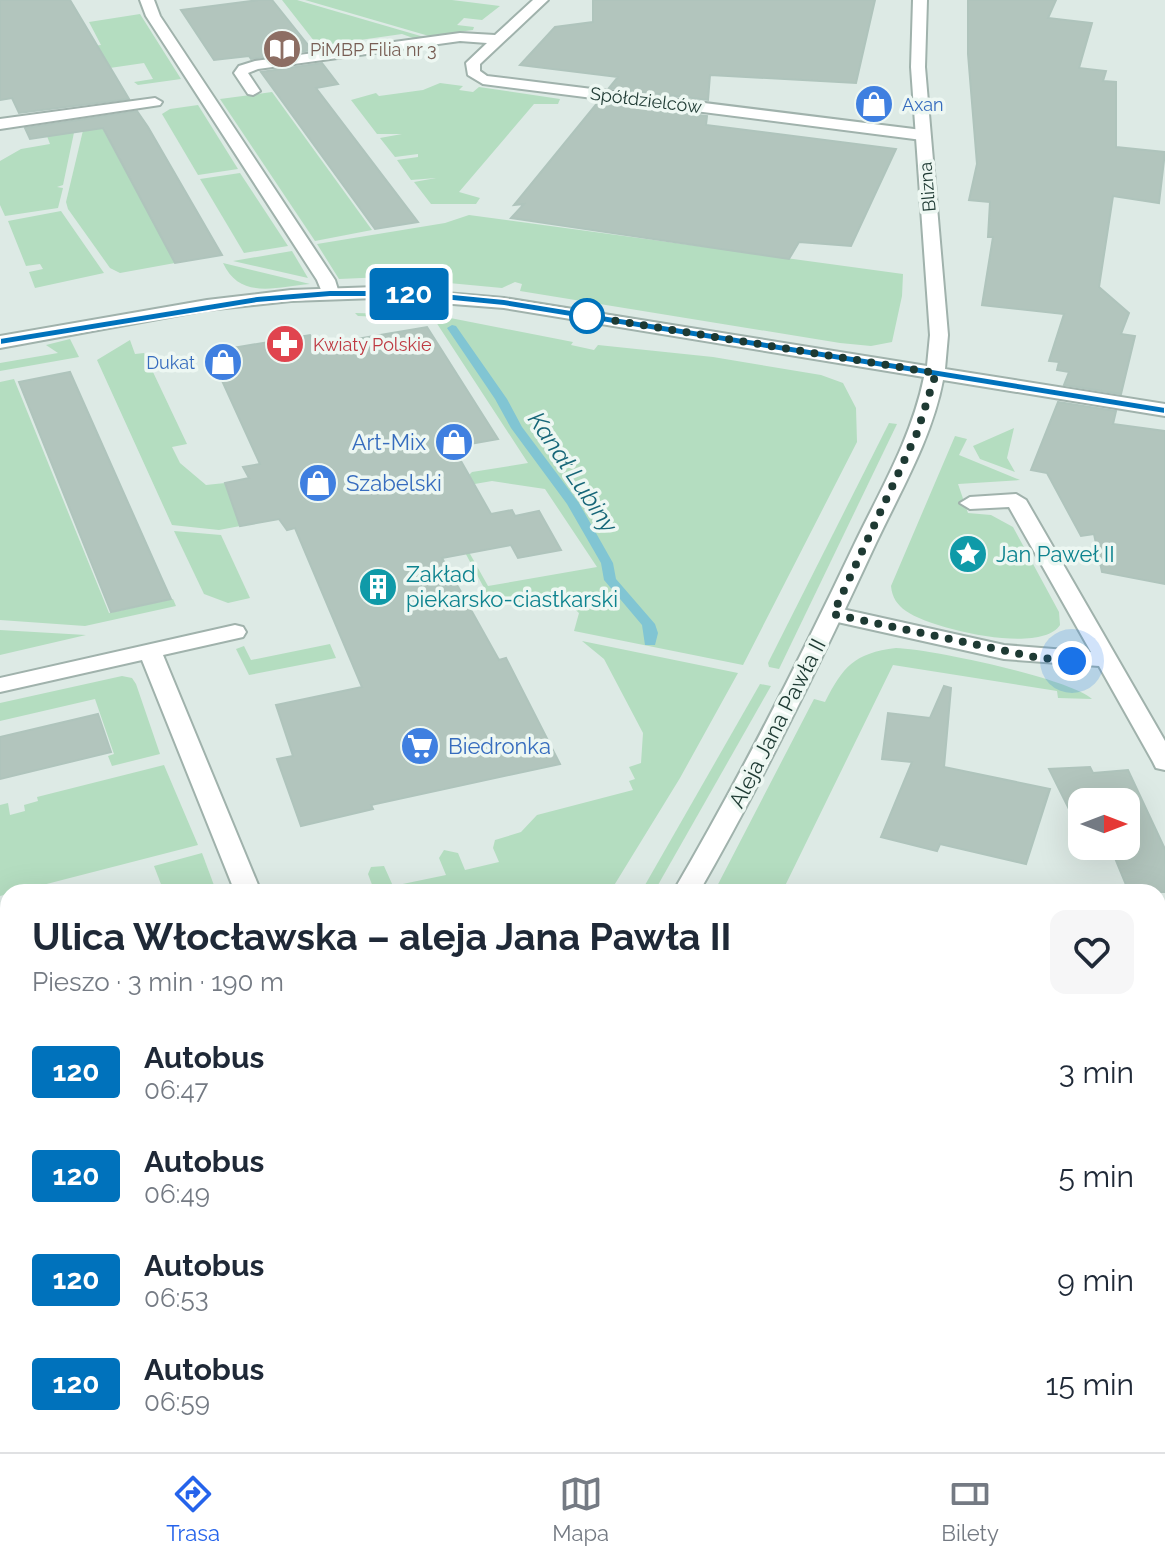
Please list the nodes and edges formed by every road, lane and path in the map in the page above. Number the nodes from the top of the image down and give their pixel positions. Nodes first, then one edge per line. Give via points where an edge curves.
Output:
1 (147, 0) edge
2 (541, 0) edge
3 (920, 0) edge
4 (498, 39) junction
5 (253, 91) dead end
6 (155, 102) dead end
7 (0, 124) edge
8 (922, 135) junction
9 (330, 293) junction
10 (0, 342) edge
11 (936, 373) junction
12 (1165, 410) edge
13 (970, 503) dead end
14 (833, 614) junction
15 (235, 632) dead end
16 (150, 651) junction
17 (1105, 659) junction
18 (0, 685) edge
19 (1165, 762) edge
20 (245, 884) edge
21 (691, 884) edge

1 - 9 street
2 - 4 street, Spółdzielców
3 - 8 street, Blizna
4 - 5 street via 460,37 255,65 241,73
4 - 8 street, Spółdzielców via 473,63 473,72 483,80
6 - 7 street
8 - 11 street, Blizna via 939,323
9 - 10 street via 227,304
9 - 11 street via 504,303
11 - 12 street
11 - 14 street, Aleja Jana Pawła II via 917,433
13 - 17 street via 1016,500
14 - 17 street via 1034,657
14 - 21 street, Aleja Jana Pawła II
15 - 16 street
16 - 18 street
16 - 20 street
17 - 19 street

